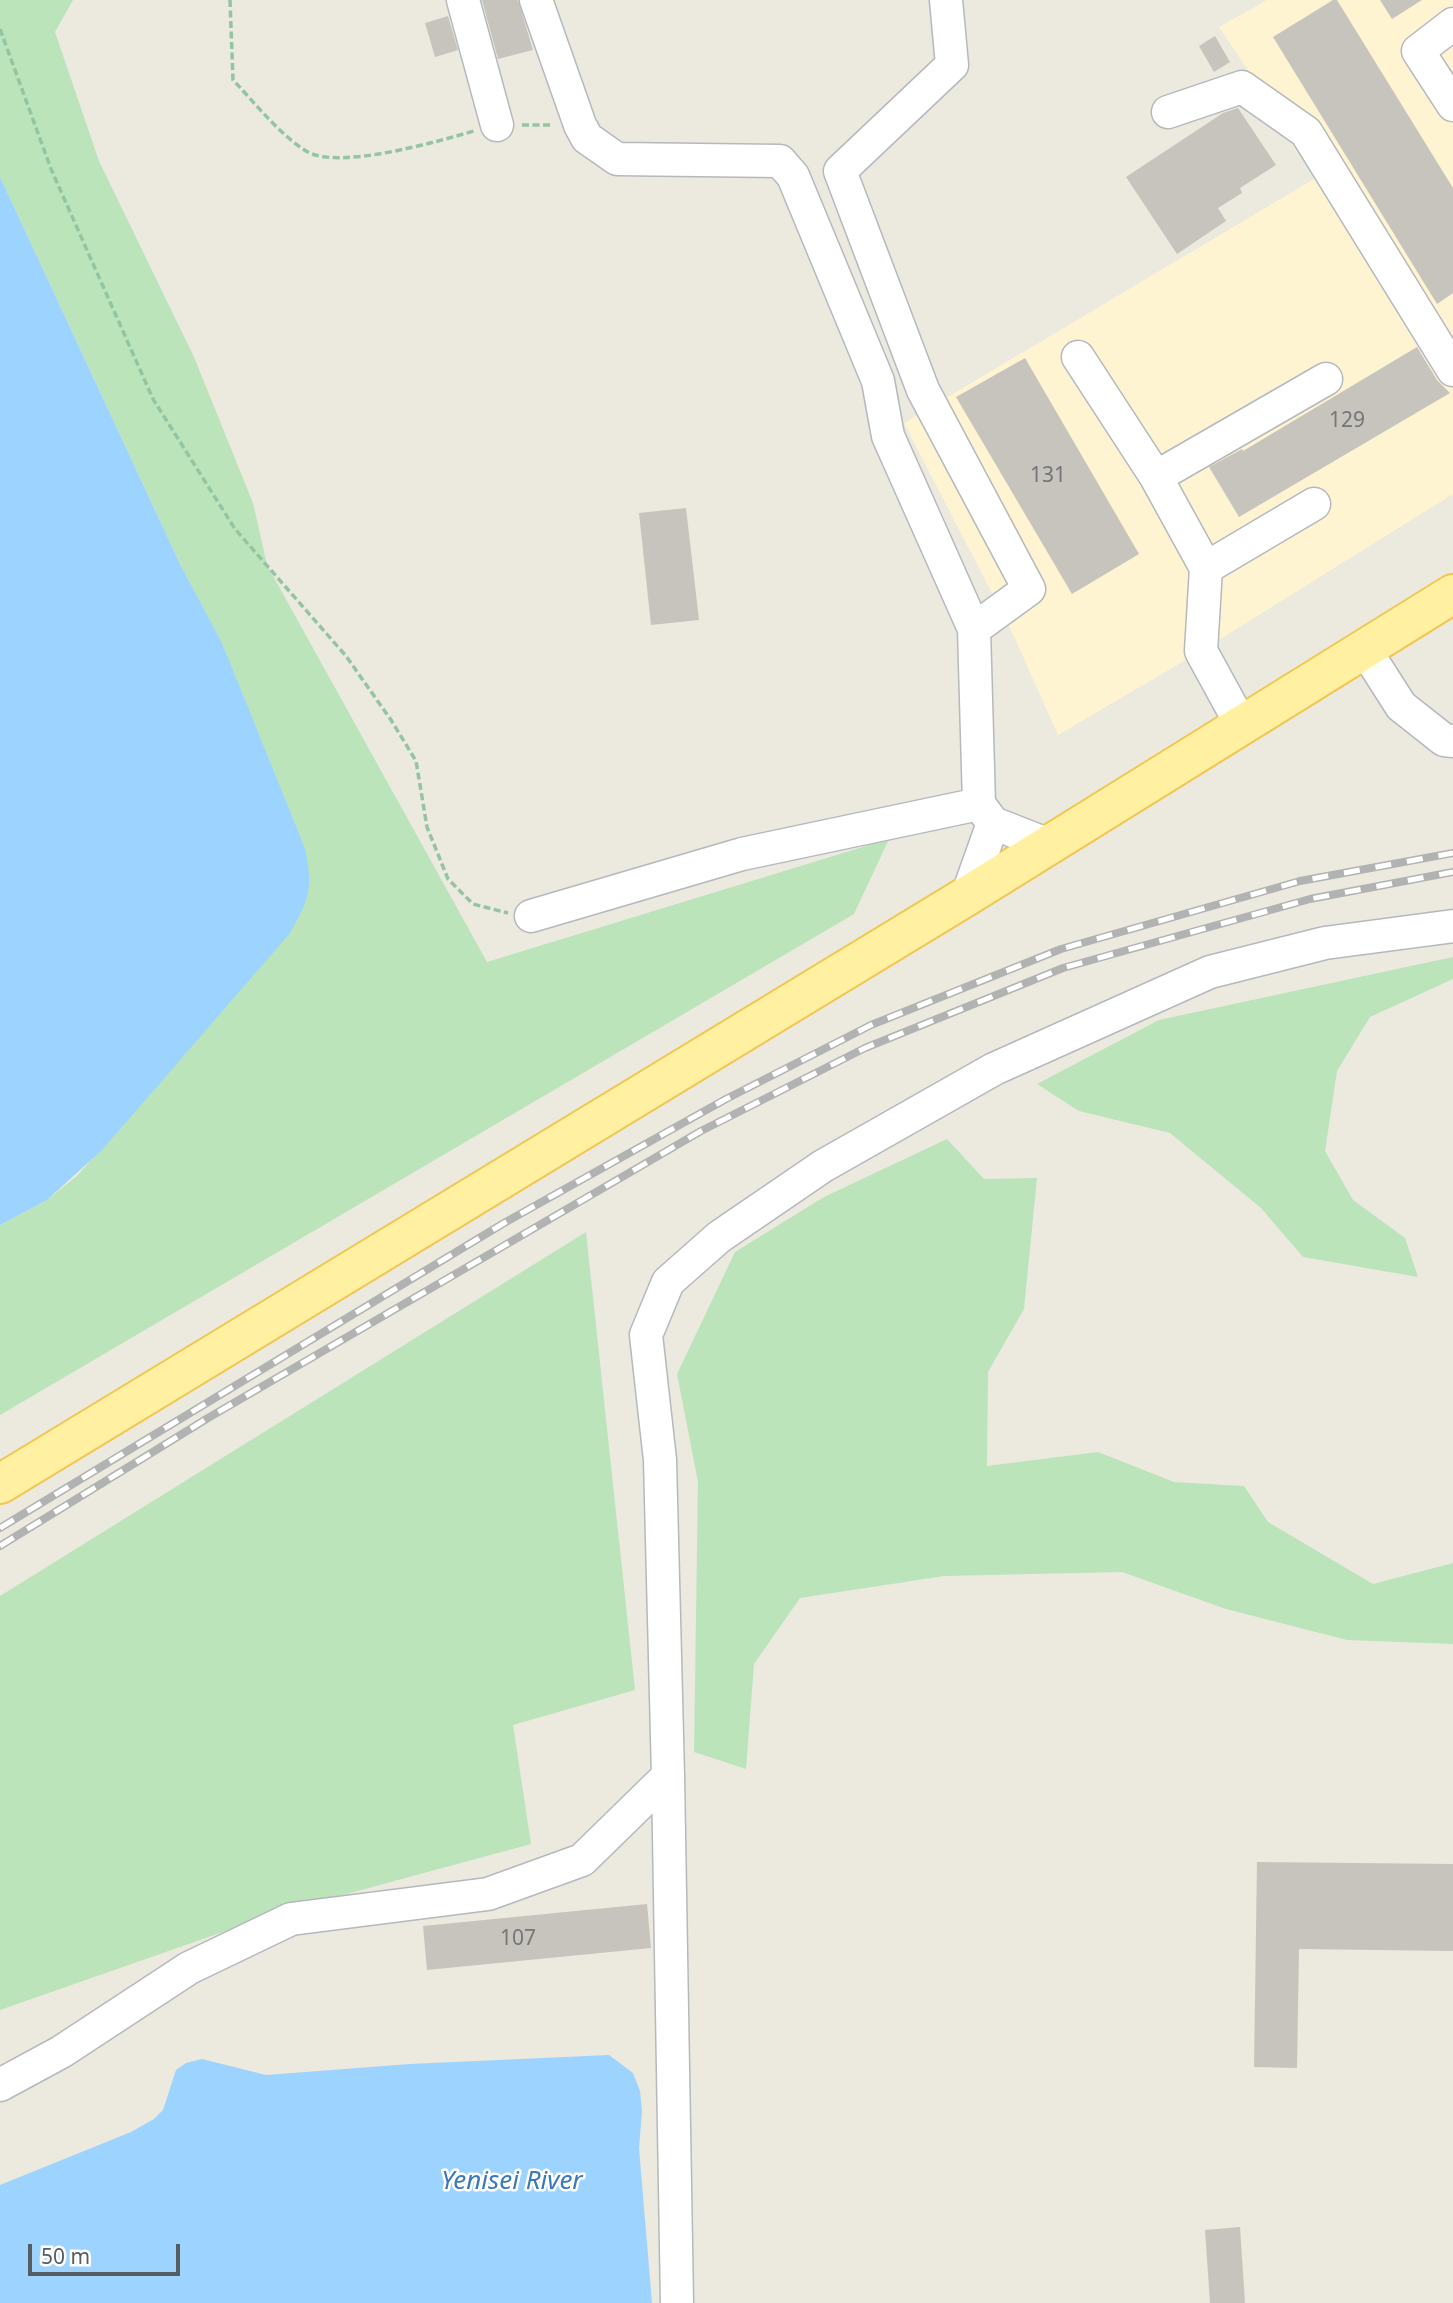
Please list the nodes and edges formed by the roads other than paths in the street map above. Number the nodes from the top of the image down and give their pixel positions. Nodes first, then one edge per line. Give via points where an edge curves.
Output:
1 (463, 0) edge
2 (536, 0) edge
3 (946, 0) edge
4 (1453, 24) edge
5 (1453, 105) edge
6 (1168, 112) dead end
7 (497, 125) road end
8 (1078, 357) dead end
9 (1453, 370) edge
10 (1326, 379) dead end
11 (1156, 477) junction
12 (1314, 504) dead end
13 (1206, 568) junction
14 (1453, 594) edge
15 (974, 629) junction
16 (1364, 648) junction
17 (1242, 726) junction
18 (1453, 740) edge
19 (986, 813) junction
20 (1049, 845) junction
21 (967, 897) junction
22 (531, 916) road end
23 (1453, 926) edge
24 (0, 1484) edge
25 (668, 1776) junction
26 (0, 2085) edge
27 (677, 2303) edge

1 - 7 lane
2 - 15 lane via 580,125 587,138 617,159 780,162 793,176 878,382 888,436
3 - 15 lane via 952,65 840,171 923,390 1029,589
4 - 5 lane via 1418,51
6 - 9 lane via 1242,87 1306,132
8 - 11 lane
10 - 11 lane
11 - 13 lane
12 - 13 lane
13 - 17 lane via 1200,651
14 - 16 main road
15 - 19 lane
16 - 17 main road
16 - 18 lane via 1401,706 1444,740
17 - 20 main road
19 - 20 lane
19 - 21 lane
19 - 22 lane via 742,854
20 - 21 main road
21 - 24 main road
23 - 25 lane via 1325,943 1210,972 994,1069 823,1166 719,1237 668,1282 646,1335 660,1460
25 - 26 lane via 582,1860 488,1894 291,1919 189,1968 61,2052
25 - 27 lane

